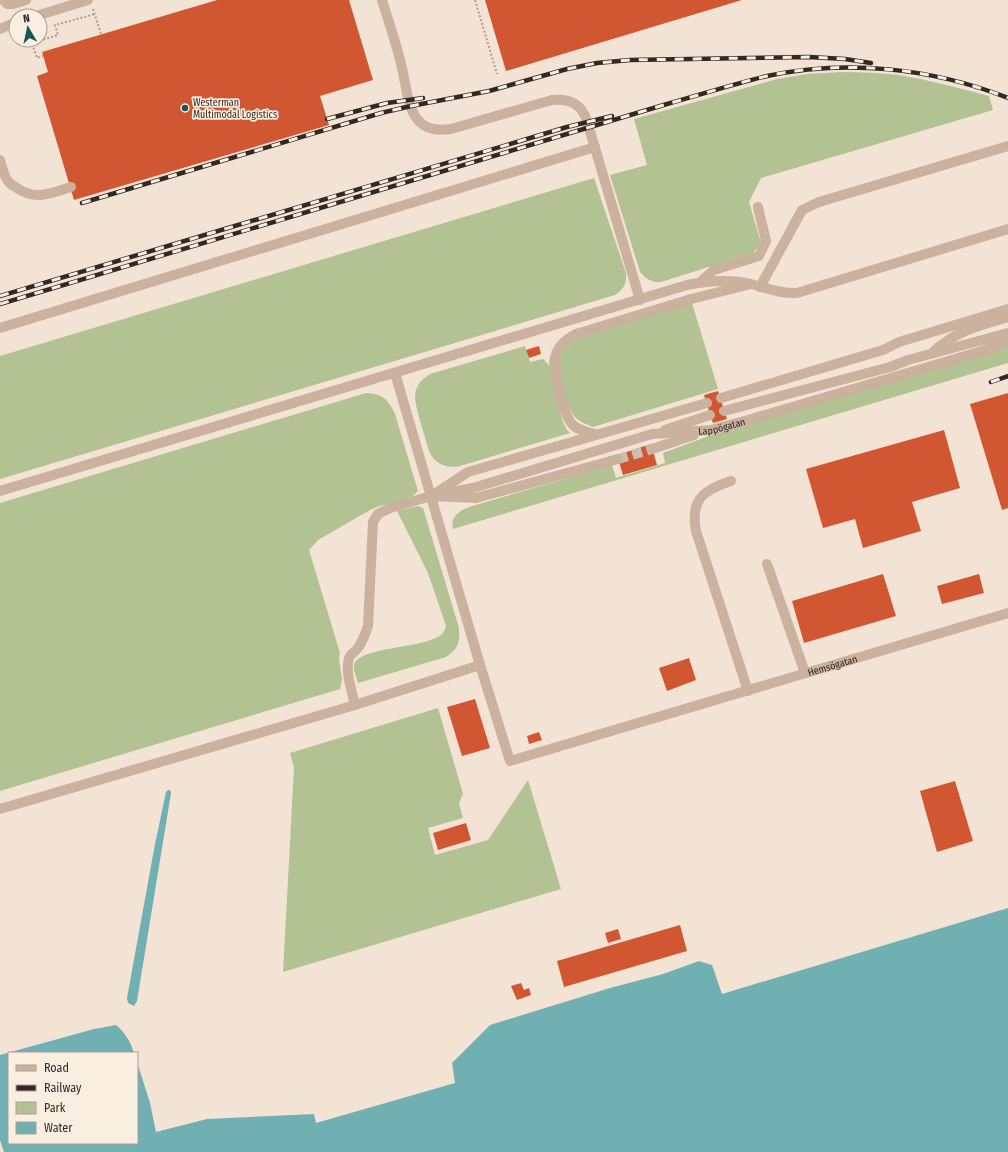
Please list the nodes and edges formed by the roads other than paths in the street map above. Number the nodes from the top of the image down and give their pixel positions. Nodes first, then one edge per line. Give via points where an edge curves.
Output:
1 (3, 0) edge
2 (26, 0) edge
3 (382, 0) edge
4 (91, 3) edge
5 (48, 13) edge
6 (1008, 146) edge
7 (595, 147) junction
8 (0, 160) edge
9 (70, 187) dead end
10 (758, 207) dead end
11 (1008, 229) edge
12 (699, 282) junction
13 (756, 285) junction
14 (640, 300) junction
15 (1008, 309) edge
16 (1008, 317) edge
17 (0, 328) edge
18 (1008, 332) edge
19 (1008, 341) edge
20 (927, 355) junction
21 (395, 373) junction
22 (721, 398) dead end
23 (707, 403) dead end
24 (724, 411) dead end
25 (710, 415) dead end
26 (711, 430) junction
27 (595, 434) junction
28 (652, 434) junction
29 (652, 449) tunnel mouth
30 (618, 459) tunnel mouth
31 (731, 481) dead end
32 (0, 491) edge
33 (431, 496) junction
34 (767, 564) dead end
35 (1008, 613) edge
36 (480, 665) junction
37 (805, 673) junction
38 (748, 691) junction
39 (355, 705) junction
40 (0, 809) edge

1 - 2 street via 7,4
3 - 7 street via 413,112 424,125 432,129 451,129 552,100 568,100 580,107 584,113
4 - 5 street
6 - 13 street via 819,202 802,210
7 - 14 street
7 - 17 street
8 - 9 street via 7,180 26,194 41,195
10 - 12 street via 766,241 759,256 714,270
11 - 13 street via 797,293
12 - 13 street
12 - 14 street
13 - 27 street via 691,300 576,334 564,342 556,352 553,363 565,412 575,427
14 - 21 street
15 - 22 street via 899,342 883,350
16 - 20 street via 960,332
18 - 20 street
19 - 26 street, Lappögatan via 975,353
20 - 24 street
21 - 32 street
21 - 33 street
23 - 27 street
25 - 28 street
26 - 28 street, Lappögatan
26 - 29 street
27 - 33 street via 468,472
28 - 33 street, Lappögatan via 473,488
30 - 33 street via 476,498
31 - 38 street via 707,491 696,508 694,521
33 - 36 street
33 - 39 street via 390,508 378,514 373,522 368,626 364,638 349,657 350,686
34 - 37 street
35 - 37 street, Hemsögatan
36 - 38 street, Hemsögatan via 510,762
36 - 39 street
37 - 38 street, Hemsögatan
39 - 40 street

